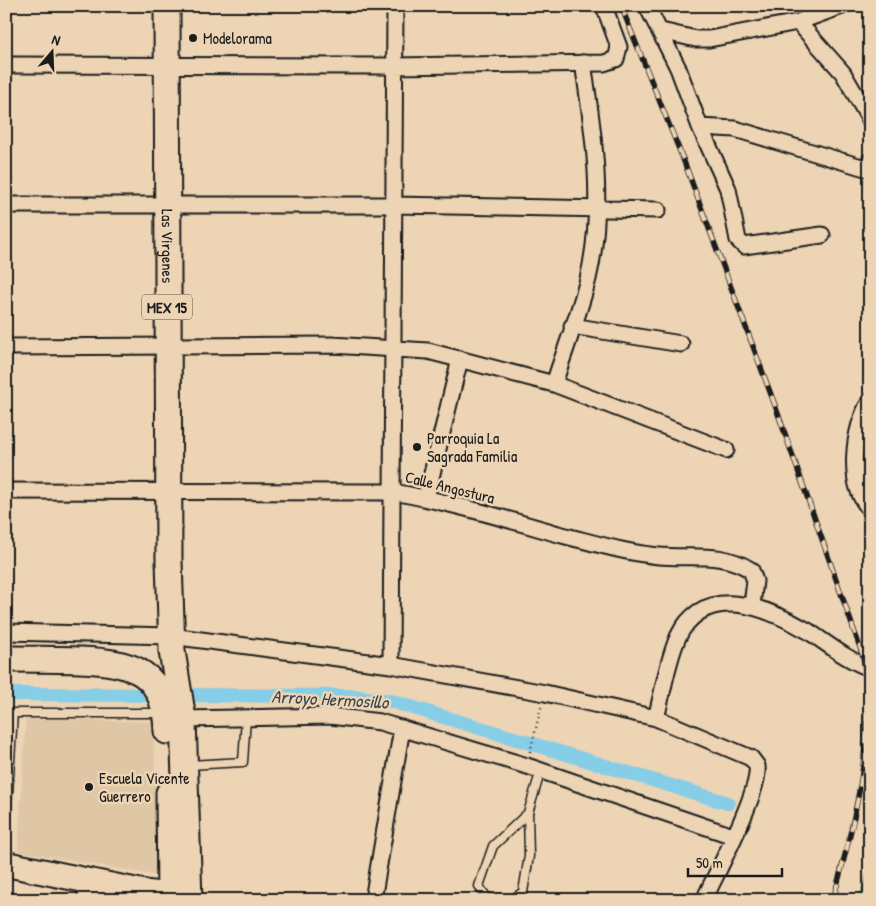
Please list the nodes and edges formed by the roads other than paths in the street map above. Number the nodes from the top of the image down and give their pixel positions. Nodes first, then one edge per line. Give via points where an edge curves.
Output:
1 (167, 6) edge
2 (394, 6) edge
3 (604, 6) edge
4 (647, 6) edge
5 (842, 6) edge
6 (798, 22) junction
7 (661, 31) junction
8 (583, 63) junction
9 (6, 65) edge
10 (167, 65) junction
11 (393, 66) junction
12 (870, 120) edge
13 (700, 127) junction
14 (870, 161) edge
15 (6, 205) edge
16 (394, 205) junction
17 (166, 206) junction
18 (596, 209) junction
19 (658, 210) dead end
20 (822, 235) dead end
21 (572, 326) junction
22 (681, 344) dead end
23 (6, 347) edge
24 (167, 347) junction
25 (392, 348) junction
26 (460, 358) junction
27 (554, 384) junction
28 (868, 407) edge
29 (726, 450) dead end
30 (6, 491) edge
31 (167, 491) junction
32 (393, 492) junction
33 (426, 498) junction
34 (870, 509) edge
35 (752, 605) junction
36 (6, 632) edge
37 (172, 636) junction
38 (6, 659) edge
39 (391, 665) junction
40 (870, 668) edge
41 (171, 698) junction
42 (10, 713) edge
43 (246, 718) junction
44 (656, 718) junction
45 (402, 728) junction
46 (184, 765) junction
47 (540, 770) junction
48 (528, 813) junction
49 (6, 826) edge
50 (733, 836) junction
51 (6, 864) edge
52 (6, 878) edge
53 (97, 897) edge
54 (183, 898) edge
55 (116, 900) edge
56 (373, 900) edge
57 (495, 900) edge
58 (511, 900) edge
59 (704, 900) edge

1 - 10 highway, Las Virgenes / MEX 15
2 - 11 street
3 - 8 street via 619,54 611,62
4 - 7 street
5 - 6 street
6 - 7 street via 709,39
6 - 12 street via 843,73
7 - 13 street
8 - 11 street
8 - 18 street via 596,151
9 - 10 street
10 - 11 street
10 - 17 highway, Las Virgenes / MEX 15
11 - 16 street
13 - 14 street via 735,129 865,168
13 - 20 street via 728,189 738,240 744,246
15 - 17 street
16 - 17 street
16 - 18 street
16 - 25 street
17 - 24 highway, Las Virgenes / MEX 15
18 - 19 street
18 - 21 street via 589,271
21 - 22 street
21 - 27 street
23 - 24 street
24 - 25 street via 332,345
24 - 31 highway, Las Virgenes / MEX 15
25 - 26 street
25 - 32 street
26 - 27 street
26 - 33 street
27 - 29 street
28 - 34 street via 858,427 854,470 860,499
30 - 31 street, Calle Angostura
31 - 32 street, Calle Angostura
31 - 37 highway, Las Virgenes / MEX 15
32 - 33 street, Calle Angostura
32 - 39 street
33 - 35 street, Calle Angostura via 619,550 725,558 751,570 755,580
35 - 40 street via 790,621
35 - 44 street via 718,606 692,618 674,647
36 - 37 street
37 - 39 street
37 - 41 highway, MEX 15
38 - 41 highway via 100,660 124,664 139,669
39 - 44 street via 545,693
41 - 42 lane
41 - 43 street
41 - 46 highway, MEX 15
41 - 54 highway, MEX 15
42 - 49 lane
43 - 45 street via 330,716
43 - 46 lane via 243,762
44 - 50 street via 750,758 757,766 747,809
45 - 47 street
45 - 56 street
46 - 54 highway, MEX 15
47 - 48 lane
47 - 50 street
48 - 57 lane via 493,846 479,886 487,898
48 - 58 lane via 529,856 523,892
50 - 59 street
51 - 54 main road
52 - 53 main road
53 - 55 main road

